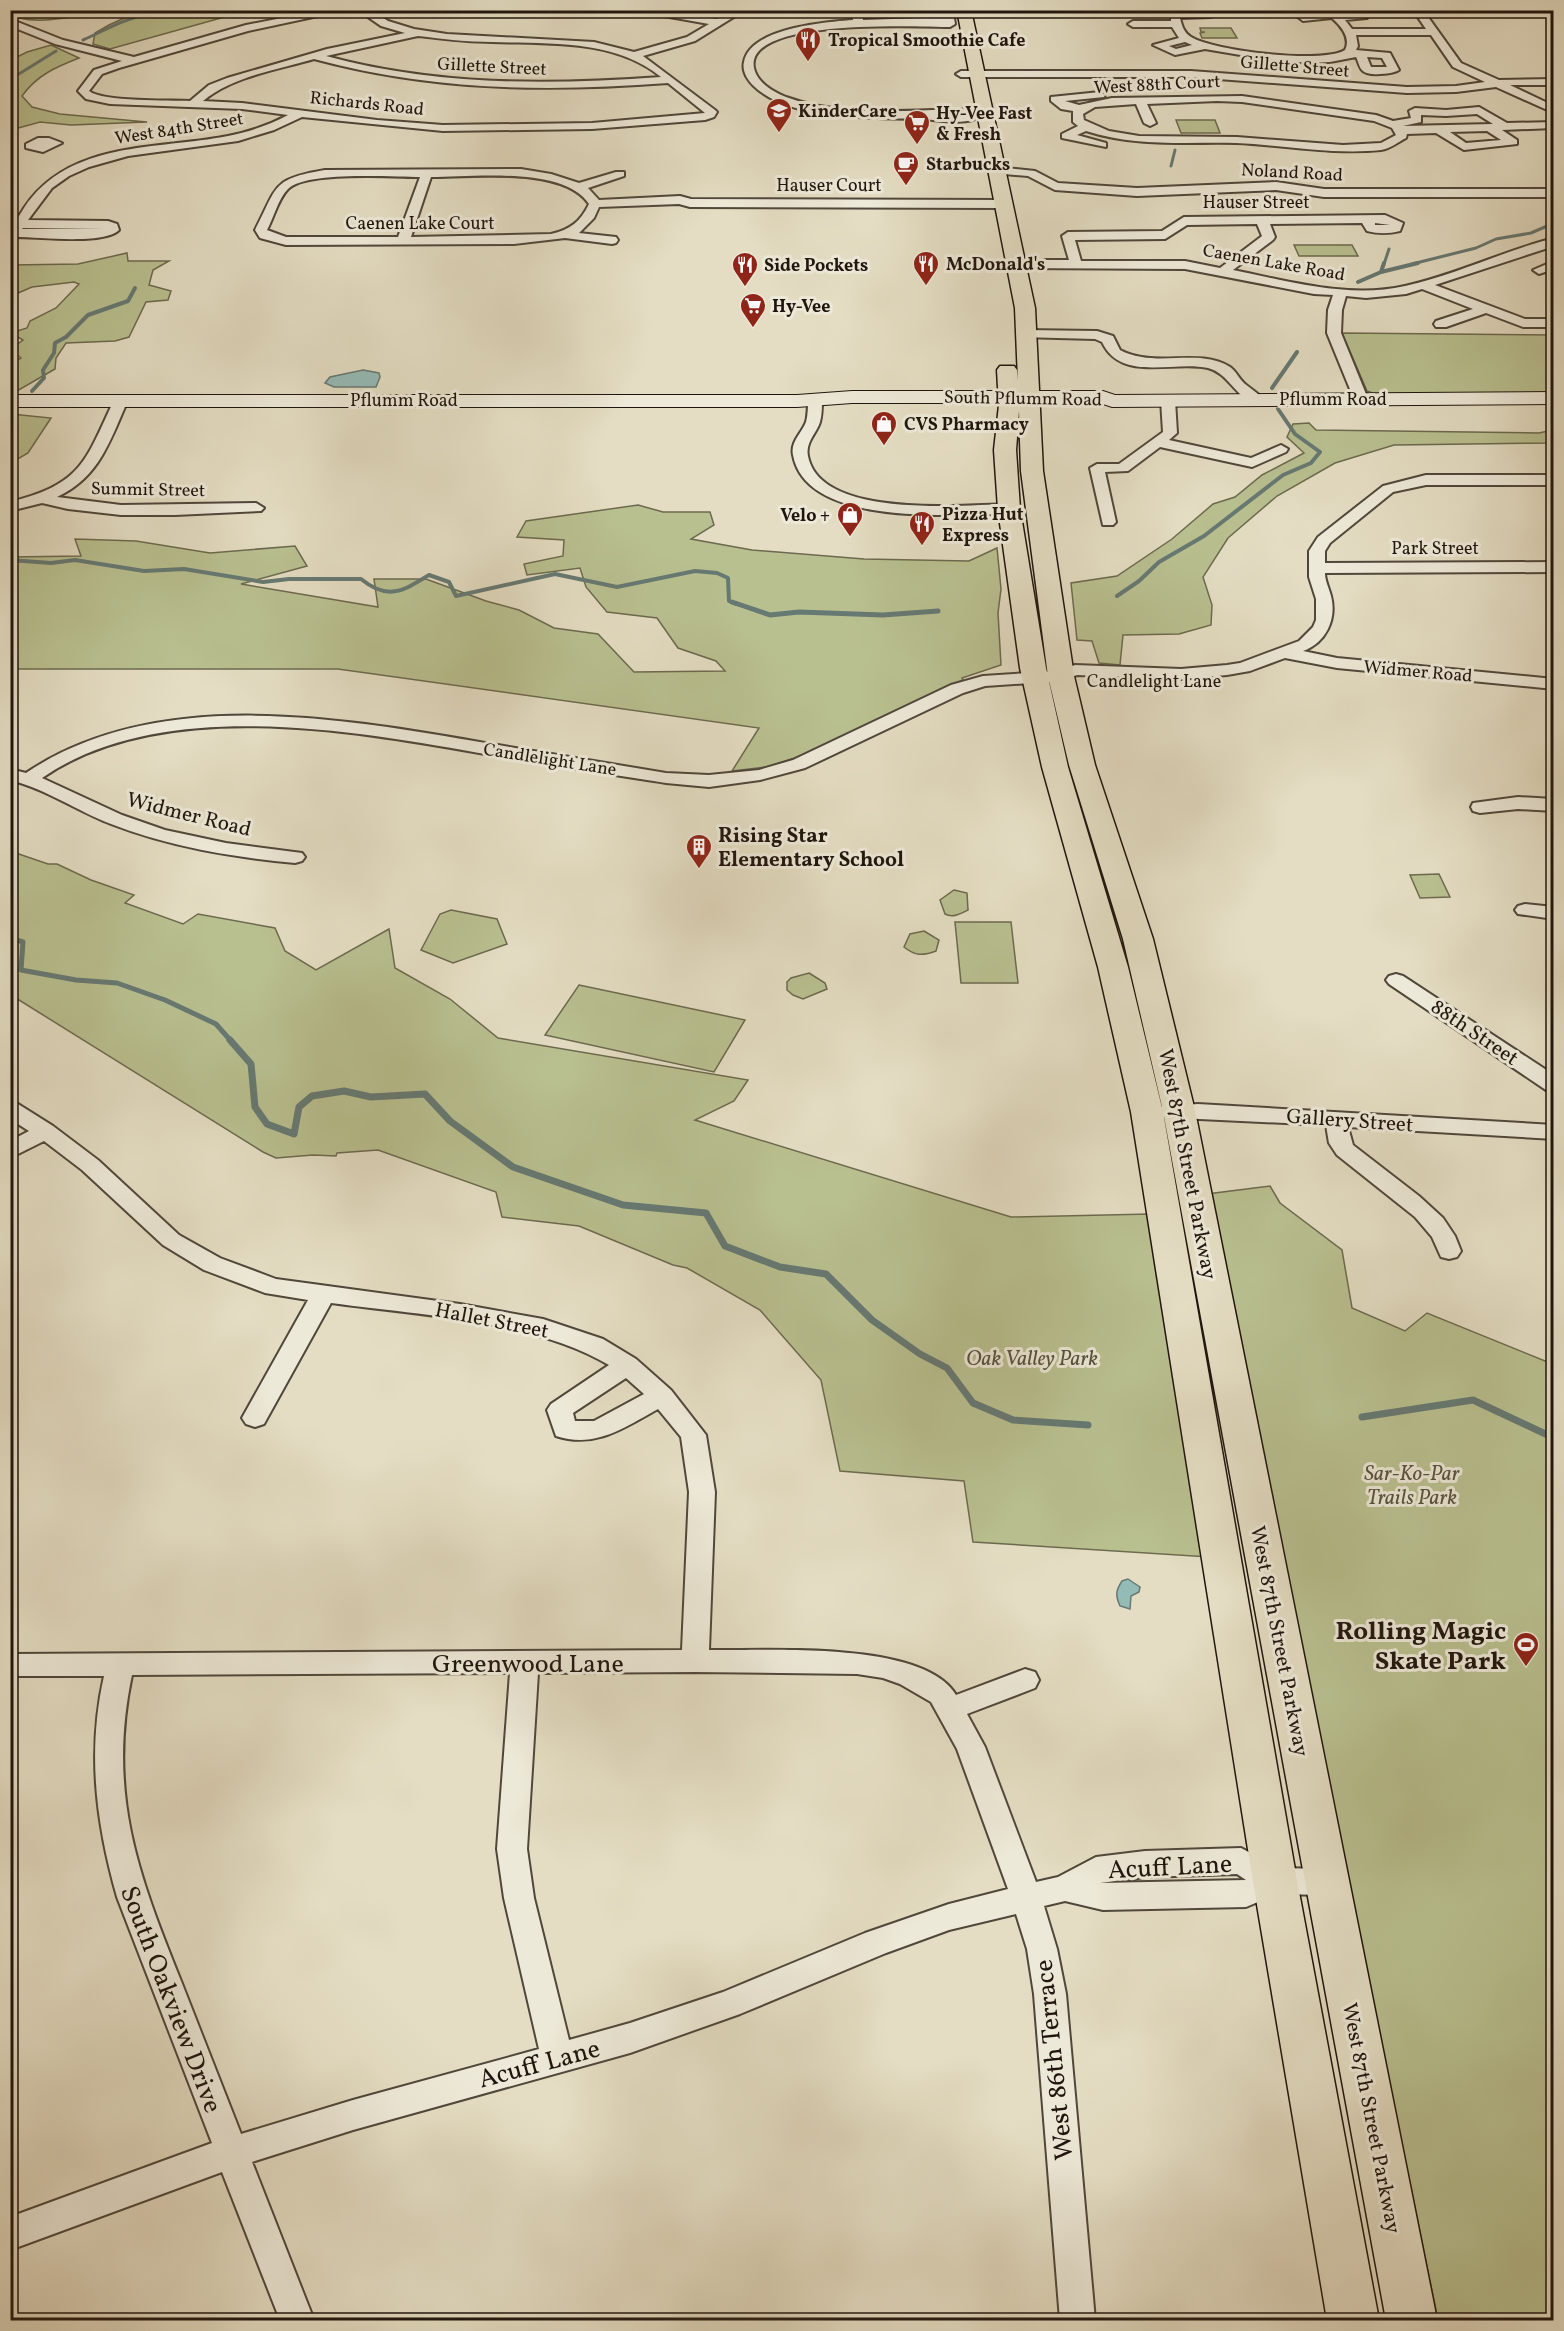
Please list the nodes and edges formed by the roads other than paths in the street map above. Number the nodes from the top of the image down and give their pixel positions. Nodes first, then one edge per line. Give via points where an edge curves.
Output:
1 (341, 10) edge
2 (363, 10) edge
3 (635, 10) edge
4 (740, 10) edge
5 (856, 10) edge
6 (964, 10) edge
7 (1163, 10) edge
8 (1204, 10) edge
9 (1294, 10) edge
10 (1325, 10) edge
11 (1359, 10) edge
12 (1418, 10) edge
13 (1179, 16) edge
14 (1337, 16) junction
15 (949, 18) edge
16 (10, 22) edge
17 (720, 23) junction
18 (859, 23) junction
19 (1133, 24) dead end
20 (28, 30) junction
21 (1350, 32) junction
22 (1433, 32) junction
23 (418, 33) junction
24 (10, 35) edge
25 (1187, 39) junction
26 (962, 42) junction
27 (1205, 46) junction
28 (1350, 50) junction
29 (1242, 52) junction
30 (1258, 54) junction
31 (634, 55) junction
32 (1361, 55) dead end
33 (314, 56) junction
34 (1326, 59) junction
35 (132, 60) junction
36 (966, 70) junction
37 (1228, 76) junction
38 (1244, 78) junction
39 (671, 80) junction
40 (1554, 82) edge
41 (1496, 84) junction
42 (1217, 98) junction
43 (1233, 99) junction
44 (1112, 102) junction
45 (1141, 102) junction
46 (194, 103) junction
47 (1081, 109) junction
48 (1553, 110) edge
49 (301, 113) junction
50 (1340, 113) junction
51 (968, 115) junction
52 (1150, 123) dead end
53 (1554, 125) edge
54 (1495, 126) junction
55 (1086, 127) junction
56 (1337, 127) dead end
57 (1397, 127) junction
58 (1440, 131) junction
59 (1132, 138) junction
60 (1450, 138) junction
61 (973, 139) dead end
62 (992, 147) junction
63 (62, 151) dead end
64 (96, 162) junction
65 (997, 171) junction
66 (427, 173) junction
67 (620, 174) dead end
68 (980, 182) dead end
69 (1554, 186) edge
70 (577, 188) junction
71 (1554, 192) edge
72 (1450, 193) junction
73 (595, 204) junction
74 (1004, 204) junction
75 (987, 217) junction
76 (1262, 220) junction
77 (1371, 220) dead end
78 (15, 231) edge
79 (567, 235) junction
80 (612, 240) dead end
81 (403, 241) junction
82 (1554, 242) edge
83 (1540, 247) junction
84 (1554, 252) edge
85 (1076, 264) junction
86 (1554, 265) edge
87 (1007, 266) junction
88 (1539, 270) dead end
89 (1224, 271) junction
90 (1424, 285) junction
91 (1340, 293) junction
92 (1485, 309) junction
93 (1554, 323) edge
94 (1441, 324) dead end
95 (1025, 334) junction
96 (1006, 354) dead end
97 (1243, 394) junction
98 (1554, 398) edge
99 (1361, 399) junction
100 (10, 400) edge
101 (121, 400) junction
102 (1167, 400) junction
103 (809, 401) junction
104 (1019, 401) junction
105 (1112, 401) joint
106 (1157, 442) junction
107 (1281, 449) dead end
108 (1252, 463) junction
109 (1238, 470) dead end
110 (1554, 480) edge
111 (42, 498) junction
112 (10, 507) edge
113 (256, 508) dead end
114 (1009, 509) junction
115 (1108, 522) dead end
116 (1554, 567) edge
117 (1317, 568) junction
118 (1047, 577) junction
119 (1304, 651) junction
120 (1284, 652) joint
121 (1048, 676) junction
122 (1218, 677) junction
123 (1554, 684) edge
124 (10, 774) edge
125 (30, 778) junction
126 (1554, 805) edge
127 (1480, 807) dead end
128 (295, 857) dead end
129 (1525, 910) dead end
130 (1554, 913) edge
131 (1396, 980) dead end
132 (1554, 1084) edge
133 (10, 1109) edge
134 (1163, 1112) junction
135 (1336, 1119) junction
136 (45, 1131) junction
137 (1554, 1132) edge
138 (10, 1151) edge
139 (1449, 1251) dead end
140 (323, 1294) junction
141 (627, 1365) junction
142 (662, 1396) junction
143 (255, 1418) dead end
144 (695, 1661) junction
145 (525, 1663) junction
146 (120, 1664) junction
147 (10, 1665) edge
148 (1025, 1680) dead end
149 (950, 1709) junction
150 (1275, 1881) junction
151 (1326, 1882) junction
152 (1026, 1897) junction
153 (556, 2058) junction
154 (231, 2154) junction
155 (10, 2234) edge
156 (297, 2320) edge
157 (1078, 2320) edge
158 (1353, 2320) edge
159 (1412, 2320) edge

1 - 35 street via 246,28
2 - 23 street via 375,21
3 - 17 street
4 - 17 street
5 - 18 street
6 - 26 main road, West 87th Street Parkway
7 - 13 street
8 - 13 street via 1207,15
9 - 14 street via 1303,18
10 - 14 street
11 - 14 street via 1363,16
12 - 22 street
13 - 19 street
13 - 25 street via 1180,32
14 - 21 street
15 - 18 street
15 - 26 main road via 960,26
16 - 20 street
17 - 31 street via 691,39
18 - 51 street via 792,31 760,46 747,66 754,81 781,98 817,109
20 - 24 street
20 - 35 street
21 - 22 street via 1364,32 1368,39 1409,38 1405,32
21 - 28 street
22 - 41 street via 1456,65
23 - 31 street via 575,42
23 - 33 street, West 84th Street
25 - 27 street
25 - 27 street via 1158,45 1174,52
26 - 36 main road, West 87th Street Parkway
27 - 29 street
28 - 32 street
28 - 34 street via 1340,57
28 - 34 street via 1329,46
29 - 30 street
29 - 37 street
30 - 34 street
30 - 38 street
31 - 39 street via 655,65
33 - 39 street, Gillette Street via 375,72 462,83 556,86
33 - 46 street, West 84th Street via 221,83
35 - 46 street, Richards Road via 98,72 83,92 111,101
36 - 37 street, Gillette Street
36 - 51 main road, West 87th Street Parkway
36 - 62 main road, West 87th Street Parkway
37 - 38 street, Gillette Street
37 - 42 street
38 - 41 street, Gillette Street via 1407,90
38 - 43 street
39 - 49 street, Richards Road via 707,108 710,115 626,125 474,128 412,126
40 - 41 street, Gillette Street
41 - 48 street
42 - 43 street, West 88th Court
42 - 45 street, West 88th Court
43 - 50 street, West 88th Court via 1311,114
44 - 45 street, West 88th Court
44 - 47 street, West 88th Court
44 - 47 street via 1103,94 1055,99 1065,107
45 - 52 street
46 - 49 street, Richards Road
47 - 55 street, West 88th Court via 1077,113 1079,122
49 - 64 street, West 84th Street via 236,139 143,151
50 - 56 street
50 - 57 street, West 88th Court via 1376,118
51 - 61 main road, West 87th Street Parkway
51 - 62 main road via 979,118 984,144
53 - 54 street, West 88th Court
54 - 57 street via 1417,120
54 - 58 street, West 88th Court
54 - 60 street
54 - 60 street via 1513,142 1464,147
55 - 59 street, West 88th Court
55 - 59 street via 1066,136 1112,148
57 - 58 street, West 88th Court
57 - 59 street, West 88th Court via 1400,139 1368,148
58 - 60 street
62 - 65 main road, West 87th Street Parkway
63 - 64 street, West 84th Street
64 - 78 street, West 84th Street via 49,184
65 - 72 street, Noland Road via 1031,173 1055,186 1137,192 1276,186 1323,193
65 - 74 main road, West 87th Street Parkway
66 - 70 street via 541,174
66 - 81 street
66 - 81 street, Caenen Lake Court via 325,174 288,181 261,230 264,235 286,241
67 - 70 street
68 - 75 main road, West 87th Street Parkway
69 - 72 street via 1498,186
70 - 73 street
71 - 72 street, Noland Road
73 - 75 street, Hauser Court via 680,207 690,203
73 - 79 street via 587,220
74 - 75 street, Hauser Court
74 - 87 main road, West 87th Street Parkway
75 - 87 main road, West 87th Street Parkway
76 - 77 street, Hauser Street
76 - 85 street, Hauser Street via 1184,221 1165,235 1068,236
76 - 89 street via 1269,237
78 - 78 street via 108,225 113,227 100,234
79 - 80 street, Caenen Lake Court
79 - 81 street, Caenen Lake Court via 547,239
82 - 83 street, Caenen Lake Road
83 - 84 street
83 - 90 street, Caenen Lake Road
85 - 87 street, Caenen Lake Road
85 - 89 street, Caenen Lake Road via 1162,264
86 - 88 street
87 - 95 main road, West 87th Street Parkway via 1025,308
89 - 91 street, Caenen Lake Road
90 - 91 street, Caenen Lake Road via 1388,293
90 - 92 street
91 - 99 street via 1334,333
92 - 93 street via 1523,323
92 - 94 street
95 - 97 street via 1097,335 1108,339 1114,352 1109,359 1112,363 1206,364 1222,368 1231,374
95 - 104 main road, West 87th Street Parkway
96 - 104 main road, West 87th Street Parkway
97 - 99 main road, Pflumm Road via 1285,399
97 - 102 main road, Pflumm Road
98 - 99 main road, Pflumm Road
100 - 101 main road, Pflumm Road
101 - 103 main road, Pflumm Road
101 - 111 street via 85,471
102 - 105 main road, Pflumm Road
102 - 106 street via 1170,433
103 - 104 main road, South Pflumm Road
103 - 114 street via 812,423 801,446 803,467 834,493 859,504 885,507
104 - 105 main road, South Pflumm Road via 1102,405
104 - 114 main road, West 87th Street Parkway via 1005,450
104 - 118 main road, West 87th Street Parkway
106 - 108 street
106 - 115 street via 1123,468 1097,468
107 - 108 street
108 - 109 street
110 - 117 street, Candlelight Lane via 1426,480 1388,489 1324,540 1317,551
111 - 112 street
111 - 113 street, Summit Street via 97,509
114 - 118 main road via 1026,518 1035,570
114 - 121 main road, West 87th Street Parkway
116 - 117 street, Park Street
117 - 119 street, Candlelight Lane via 1324,620
118 - 121 main road, West 87th Street Parkway
119 - 120 street, Widmer Road
119 - 122 street, Candlelight Lane via 1286,667 1252,678
119 - 123 street, Widmer Road via 1337,663
120 - 122 street, Candlelight Lane
121 - 122 street, Candlelight Lane via 1076,681 1197,684
121 - 125 street, Candlelight Lane via 983,681 957,689 799,764 760,776 709,781 666,778 354,728 241,723 145,730 64,756
121 - 134 main road, West 87th Street Parkway via 1055,767 1113,967
124 - 125 street, Widmer Road
125 - 128 street, Widmer Road via 115,819 160,834 221,849
126 - 127 street
129 - 130 street
131 - 132 street, 88th Street
133 - 136 street, Hallet Street
134 - 135 street, Gallery Street
134 - 150 main road, West 87th Street Parkway
134 - 151 main road, West 87th Street Parkway
135 - 137 street, Gallery Street
135 - 139 street via 1342,1146 1429,1216 1445,1235
136 - 138 street
136 - 140 street, Hallet Street via 90,1164 171,1240 212,1264 273,1287
140 - 141 street, Hallet Street via 518,1321 594,1345
140 - 143 street
141 - 142 street
141 - 142 street via 560,1410 565,1430 598,1430
142 - 144 street via 693,1435 702,1492
144 - 145 street, Greenwood Lane
144 - 149 street, Greenwood Lane via 857,1663 884,1667 941,1694
145 - 146 street, Greenwood Lane
145 - 153 street via 512,1849 519,1898
146 - 147 street, Greenwood Lane
146 - 154 street, South Oakview Drive via 113,1691 107,1761 117,1850
148 - 149 street
149 - 152 street, West 86th Terrace via 971,1747
150 - 151 street, Acuff Lane
150 - 152 street, Acuff Lane via 1246,1894 1103,1897 1065,1888
150 - 158 main road, West 87th Street Parkway
151 - 159 main road, West 87th Street Parkway
152 - 153 street, Acuff Lane via 950,1917 729,2004
152 - 157 street, West 86th Terrace via 1042,1949 1050,1994
153 - 154 street, Acuff Lane
154 - 155 street, Acuff Lane
154 - 156 street, South Oakview Drive

